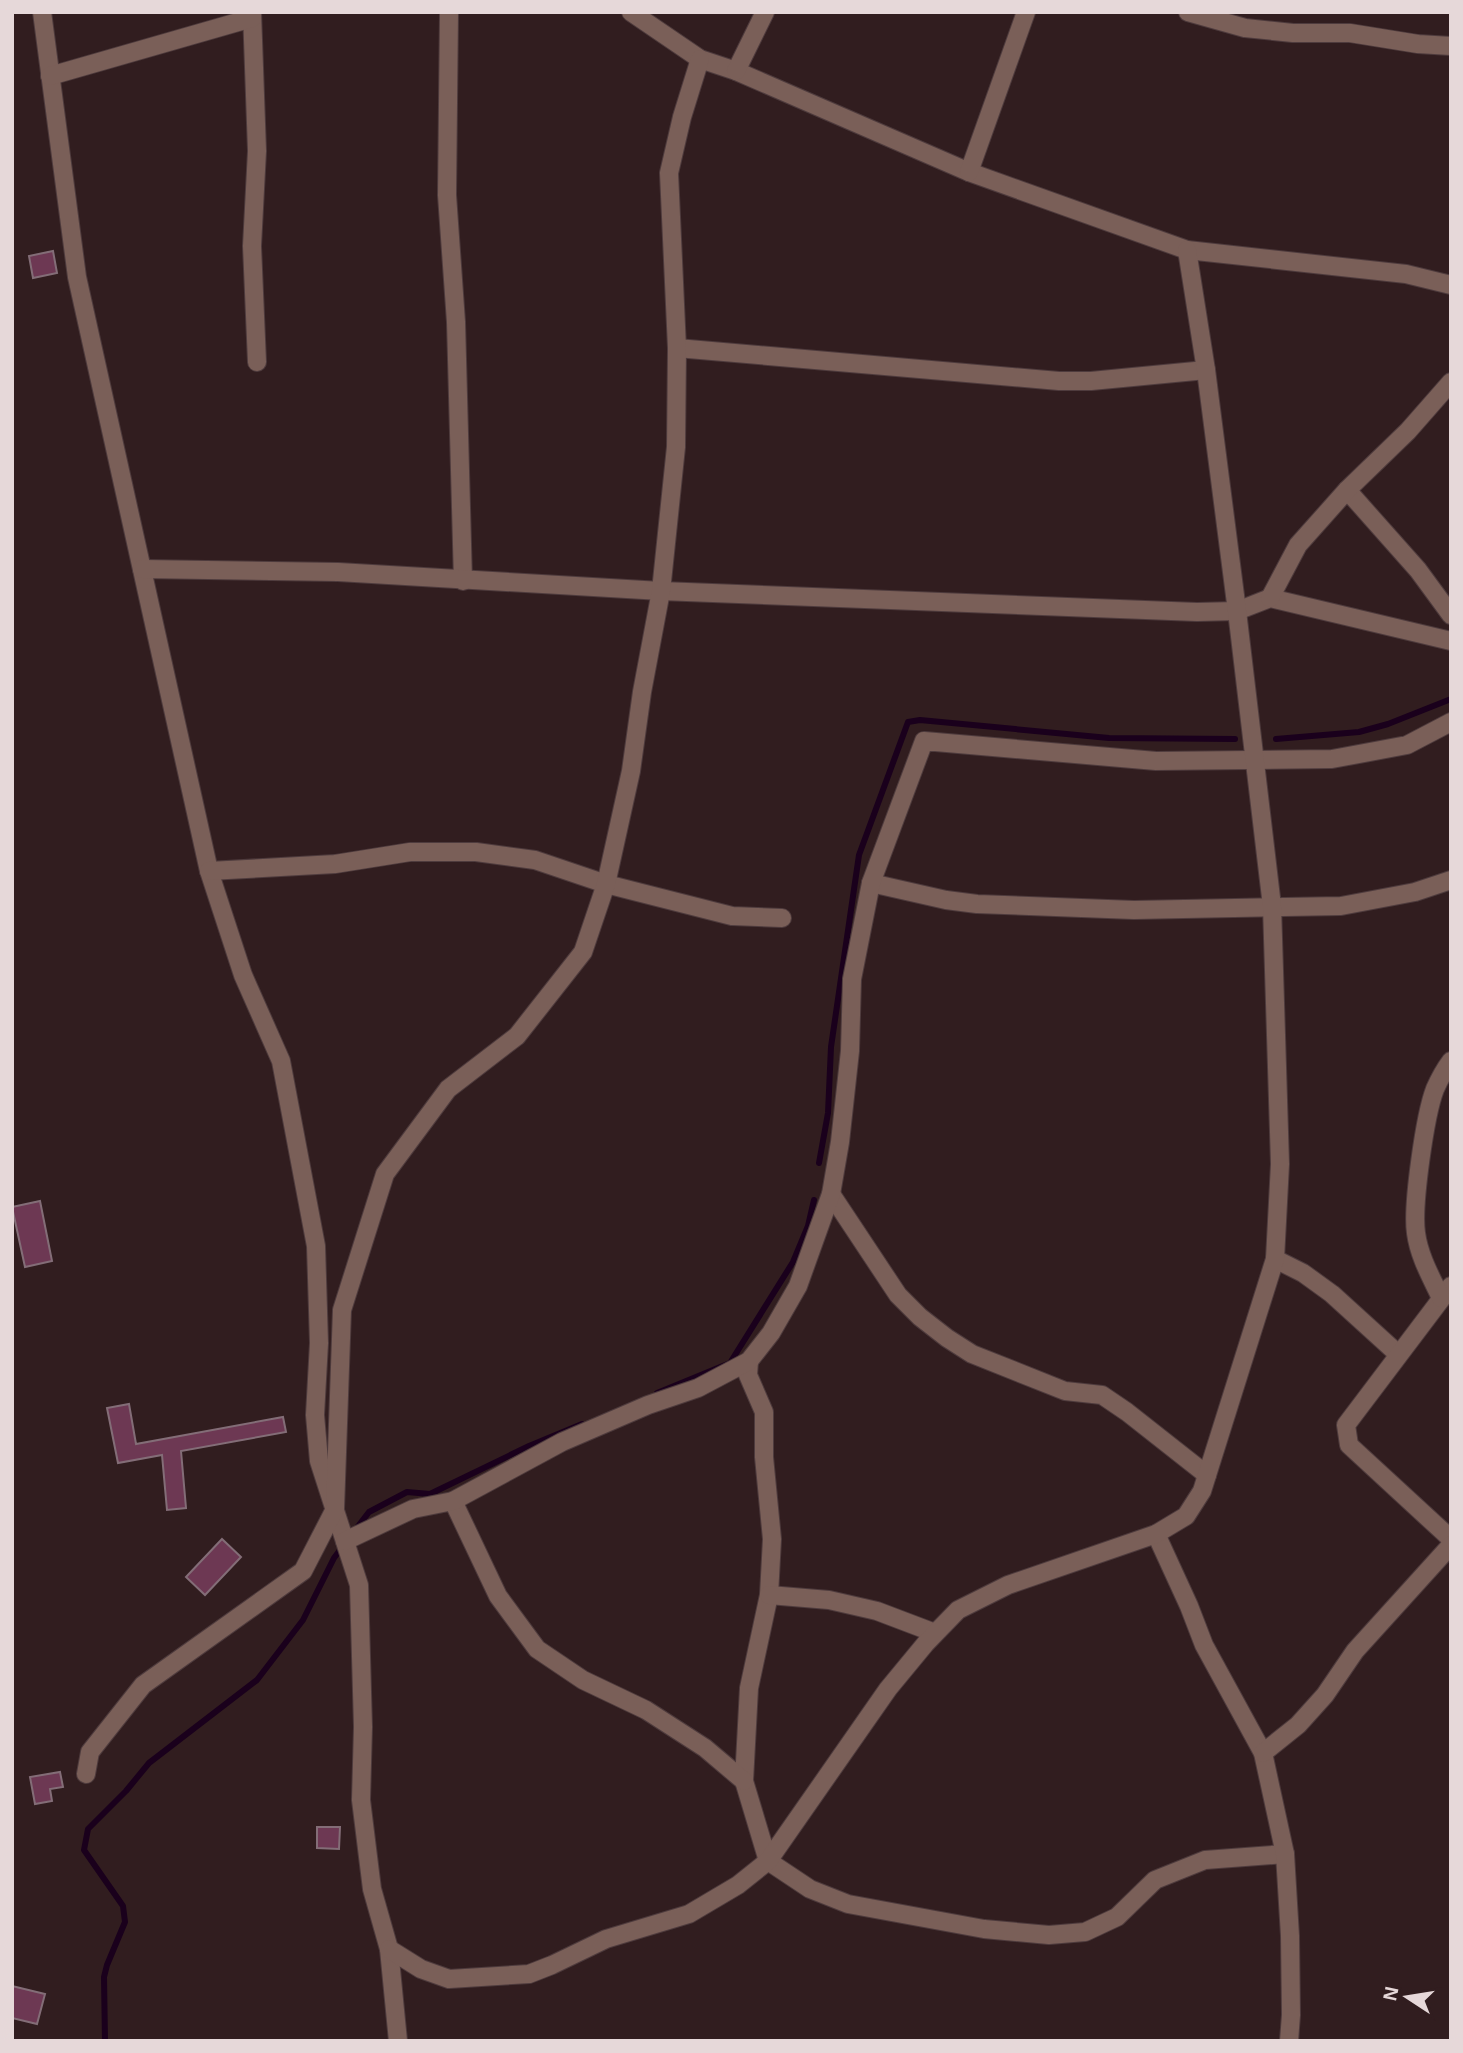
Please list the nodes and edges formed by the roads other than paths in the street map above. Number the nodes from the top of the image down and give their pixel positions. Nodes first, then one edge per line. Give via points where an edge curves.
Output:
1 (42, 12) edge
2 (449, 12) edge
3 (631, 12) edge
4 (765, 12) edge
5 (1026, 12) edge
6 (1188, 12) edge
7 (252, 15) edge
8 (1451, 46) edge
9 (700, 59) junction
10 (736, 71) junction
11 (50, 76) junction
12 (969, 172) junction
13 (1187, 250) junction
14 (1451, 285) edge
15 (677, 348) junction
16 (257, 362) dead end
17 (1206, 370) junction
18 (1451, 382) edge
19 (1347, 490) junction
20 (142, 569) junction
21 (463, 580) junction
22 (661, 591) junction
23 (1270, 598) junction
24 (1237, 611) junction
25 (1451, 615) edge
26 (1451, 641) edge
27 (1451, 722) edge
28 (1255, 760) junction
29 (209, 871) junction
30 (1451, 880) edge
31 (871, 883) junction
32 (606, 884) junction
33 (1272, 906) junction
34 (782, 918) dead end
35 (1451, 1061) edge
36 (831, 1194) junction
37 (1275, 1259) junction
38 (1446, 1292) edge
39 (1398, 1354) junction
40 (749, 1361) junction
41 (1206, 1475) junction
42 (453, 1501) junction
43 (335, 1509) junction
44 (1156, 1534) junction
45 (1451, 1539) edge
46 (345, 1541) junction
47 (1451, 1545) edge
48 (769, 1595) junction
49 (935, 1633) junction
50 (1263, 1753) junction
51 (86, 1774) dead end
52 (744, 1781) junction
53 (1285, 1854) junction
54 (768, 1861) junction
55 (389, 1949) junction
56 (398, 2041) edge
57 (1289, 2041) edge

1 - 11 street
2 - 21 street via 447,195 456,322
3 - 9 street
4 - 10 street
5 - 12 street
6 - 8 street via 1245,28 1350,33
7 - 11 street
7 - 16 street
9 - 10 street
9 - 15 street via 669,173
10 - 12 street
11 - 20 street via 77,277
12 - 13 street
13 - 14 street via 1406,274
13 - 17 street
15 - 17 street via 1059,382
15 - 22 street via 676,447
17 - 24 street
18 - 19 street
19 - 23 street via 1298,545
19 - 25 street
20 - 21 street via 338,572
20 - 29 street
21 - 22 street
22 - 24 street
22 - 32 street via 631,771
23 - 24 street
23 - 26 street
24 - 28 street
27 - 28 street via 1407,745 1332,758
28 - 31 street via 1156,761 924,741
28 - 33 street
29 - 32 street via 335,864 410,852 476,852 535,860
29 - 43 street via 243,975 281,1061 289,1099 316,1246 319,1461
30 - 33 street via 1341,906
31 - 33 street via 946,900 1016,907 1134,911
31 - 36 street via 852,979 850,1051
32 - 34 street via 732,916
32 - 43 street via 583,952 517,1036 448,1089 385,1174 342,1310
33 - 37 street via 1280,1164
35 - 38 street via 1429,1113 1415,1232 1423,1262
36 - 40 street via 798,1286 771,1334
36 - 41 street via 898,1295 947,1338 972,1354 1065,1391 1102,1395
37 - 39 street via 1332,1294
37 - 41 street
38 - 39 street
39 - 45 street via 1346,1425 1349,1445
40 - 42 street via 698,1388 562,1442
40 - 48 street via 748,1374 764,1412 772,1539
41 - 44 street via 1186,1516
42 - 46 street via 412,1509
42 - 52 street via 498,1596 537,1649 583,1680 646,1710 696,1741
43 - 46 street
43 - 51 street via 303,1572 144,1685 90,1752
44 - 49 street via 1008,1585 958,1610
44 - 50 street via 1204,1645
46 - 55 street via 359,1585 361,1800 372,1889
47 - 50 street via 1355,1651 1325,1696
48 - 49 street via 865,1608
48 - 52 street via 749,1688
49 - 54 street via 888,1689
50 - 53 street
52 - 54 street
53 - 54 street via 1205,1860 1155,1880 1117,1917 1085,1932 1049,1936 984,1930 848,1904 810,1889
53 - 57 street
54 - 55 street via 689,1914 606,1939 528,1974 449,1979 421,1969
55 - 56 street

